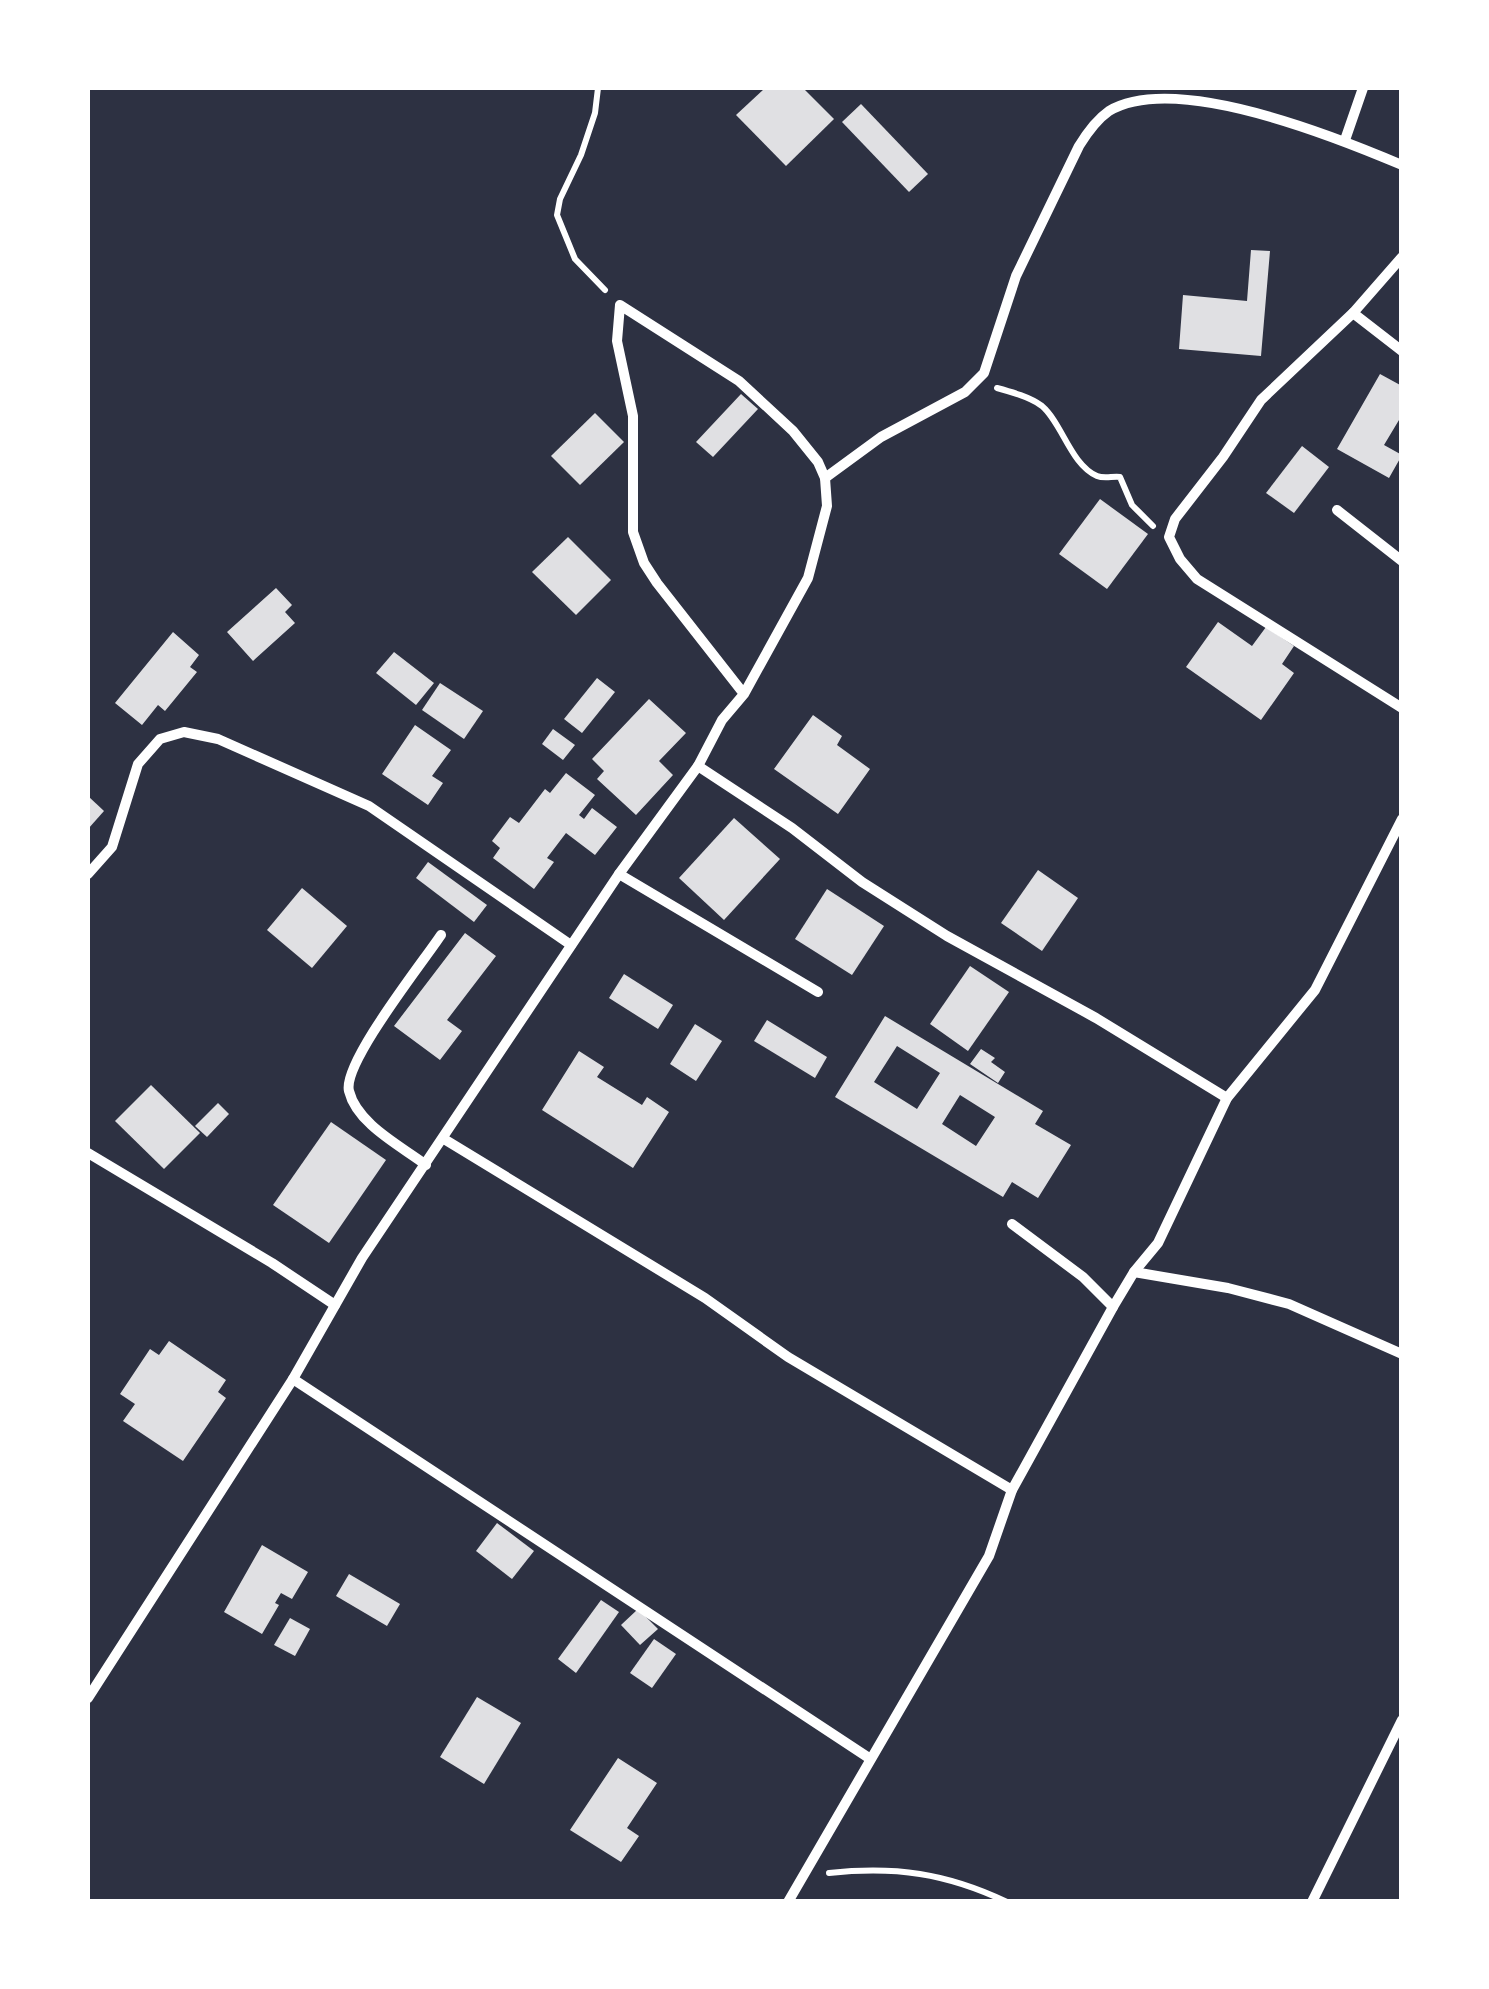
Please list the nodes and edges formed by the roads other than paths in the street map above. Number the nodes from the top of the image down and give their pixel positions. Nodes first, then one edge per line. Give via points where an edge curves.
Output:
1 (1363, 88) edge
2 (1345, 140) junction
3 (1402, 165) edge
4 (1402, 257) edge
5 (1354, 313) junction
6 (1402, 351) edge
7 (825, 478) junction
8 (1337, 510) dead end
9 (1402, 562) edge
10 (744, 694) junction
11 (1402, 708) edge
12 (698, 766) junction
13 (1402, 819) edge
14 (88, 874) edge
15 (619, 874) junction
16 (442, 935) dead end
17 (571, 946) junction
18 (818, 992) dead end
19 (1226, 1098) junction
20 (444, 1139) junction
21 (88, 1154) edge
22 (426, 1165) junction
23 (1012, 1224) dead end
24 (1134, 1272) junction
25 (336, 1305) junction
26 (1112, 1307) junction
27 (1400, 1351) edge
28 (293, 1379) junction
29 (1012, 1490) junction
30 (88, 1698) edge
31 (1402, 1720) edge
32 (870, 1758) junction
33 (788, 1902) edge
34 (1312, 1902) edge

1 - 2 street
2 - 3 street
2 - 7 street via 1199,100 1147,100 1110,111 1079,146 1009,293 977,382
4 - 5 street
5 - 6 street
5 - 11 street via 1261,400 1174,519 1170,538 1197,578
7 - 10 street via 827,506 808,578
7 - 10 street via 793,431 739,381 620,305 617,341 634,416 632,532 657,583
8 - 9 street
10 - 12 street
12 - 15 street
12 - 19 street via 947,936
13 - 19 street via 1314,990
14 - 17 street via 112,847 138,764 160,738 184,732 218,739 369,806
15 - 17 street
15 - 18 street
16 - 22 street via 348,1079 365,1117
17 - 20 street
19 - 24 street via 1158,1243
20 - 22 street
20 - 29 street
21 - 25 street
22 - 25 street
23 - 26 street
24 - 26 street
24 - 27 street via 1289,1304
25 - 28 street
26 - 29 street
28 - 30 street
28 - 32 street
29 - 32 street via 989,1556
31 - 34 street
32 - 33 street

